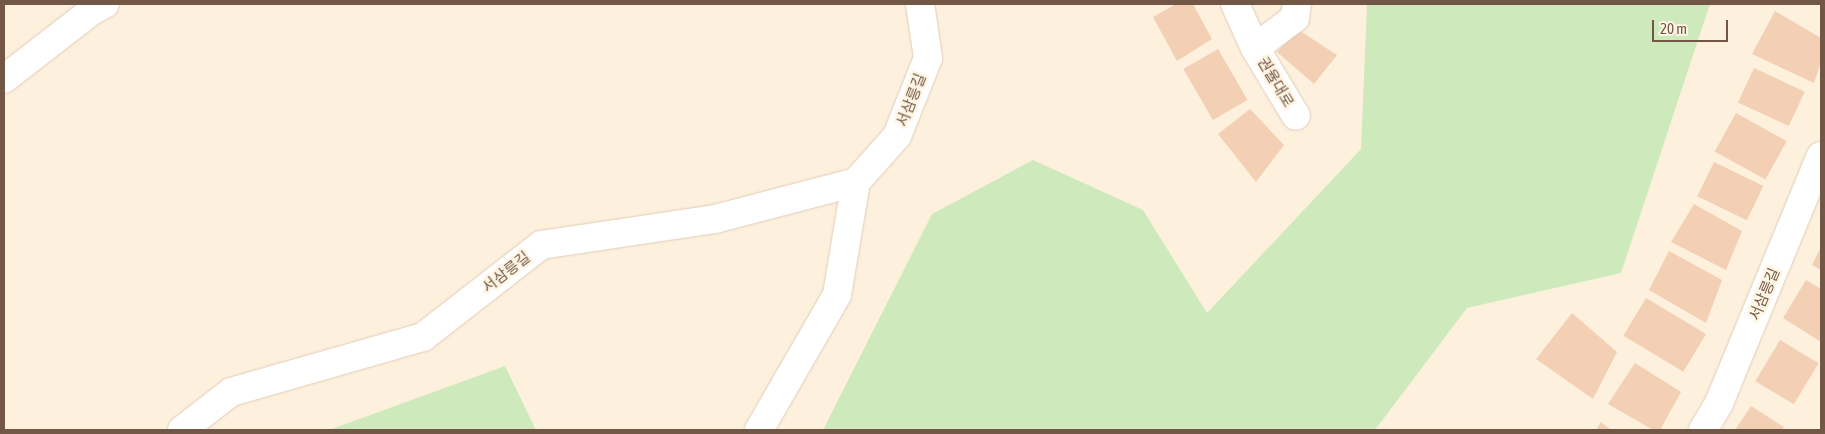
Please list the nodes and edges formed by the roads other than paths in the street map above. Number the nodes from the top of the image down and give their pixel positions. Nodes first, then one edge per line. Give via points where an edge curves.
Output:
1 (105, 4) edge
2 (920, 4) edge
3 (1235, 4) edge
4 (1297, 4) edge
5 (1255, 48) junction
6 (4, 79) edge
7 (1296, 116) dead end
8 (1821, 156) edge
9 (856, 182) junction
10 (182, 430) edge
11 (759, 430) edge
12 (1703, 430) edge

1 - 6 street
2 - 9 street, 서삼릉길 via 928,58 897,136
3 - 5 street, 권율대로
4 - 5 street, 권율대로 via 1296,18
5 - 7 street, 권율대로
8 - 12 street, 서삼릉길 via 1719,403
9 - 10 street, 서삼릉길 via 715,220 540,245 423,337 230,392
9 - 11 street via 836,295

